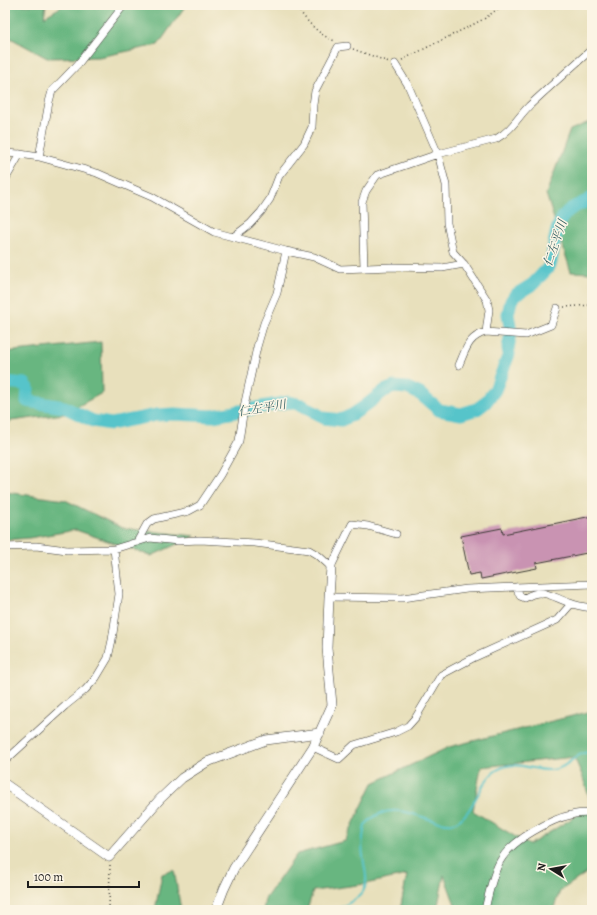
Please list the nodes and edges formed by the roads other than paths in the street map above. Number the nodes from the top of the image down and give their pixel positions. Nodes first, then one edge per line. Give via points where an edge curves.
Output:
1 (124, 5) edge
2 (347, 46) road end
3 (592, 50) edge
4 (395, 64) road end
5 (5, 153) edge
6 (20, 154) junction
7 (438, 154) junction
8 (39, 157) junction
9 (5, 180) edge
10 (233, 237) junction
11 (286, 251) junction
12 (464, 264) junction
13 (364, 268) junction
14 (557, 308) road end
15 (486, 332) junction
16 (459, 365) dead end
17 (396, 534) dead end
18 (137, 542) junction
19 (5, 547) edge
20 (114, 549) junction
21 (331, 567) junction
22 (592, 584) edge
23 (516, 587) junction
24 (329, 597) junction
25 (571, 604) junction
26 (592, 608) edge
27 (320, 734) junction
28 (314, 748) junction
29 (5, 761) edge
30 (5, 784) edge
31 (592, 813) edge
32 (216, 910) edge
33 (485, 910) edge

1 - 8 street via 78,64 52,90
2 - 10 street via 338,47 314,91 312,127 304,144 279,176 270,199 261,212
3 - 7 street via 535,100 504,134 496,139
4 - 7 street via 408,85
5 - 6 street
6 - 8 street
6 - 9 street
7 - 12 street via 446,185 449,238 453,252
7 - 13 street via 377,175 371,182 362,202
8 - 10 street via 98,173 152,197 214,232
10 - 11 street
11 - 13 street via 314,257 340,269
11 - 18 street via 277,293 257,347 240,437 235,448 203,501 188,511 154,519 147,524
12 - 13 street via 442,268
12 - 15 street via 488,300
14 - 15 street via 551,325 526,335
15 - 16 street via 471,340
17 - 21 street via 352,524
18 - 20 street
18 - 21 street via 150,538 200,540 302,549 319,556
19 - 20 street
20 - 29 street via 119,594 108,658 85,690
21 - 24 street
22 - 23 street
23 - 24 street via 467,588 402,598
23 - 25 street via 520,596 525,598 541,592
24 - 27 street via 328,648 332,705
25 - 26 street
25 - 28 street via 557,620 441,675 408,726 354,744 339,759
27 - 28 street
27 - 30 street via 266,740 207,762 171,788 109,857
28 - 32 street via 234,868
31 - 33 street via 571,814 554,820 515,843 500,859

